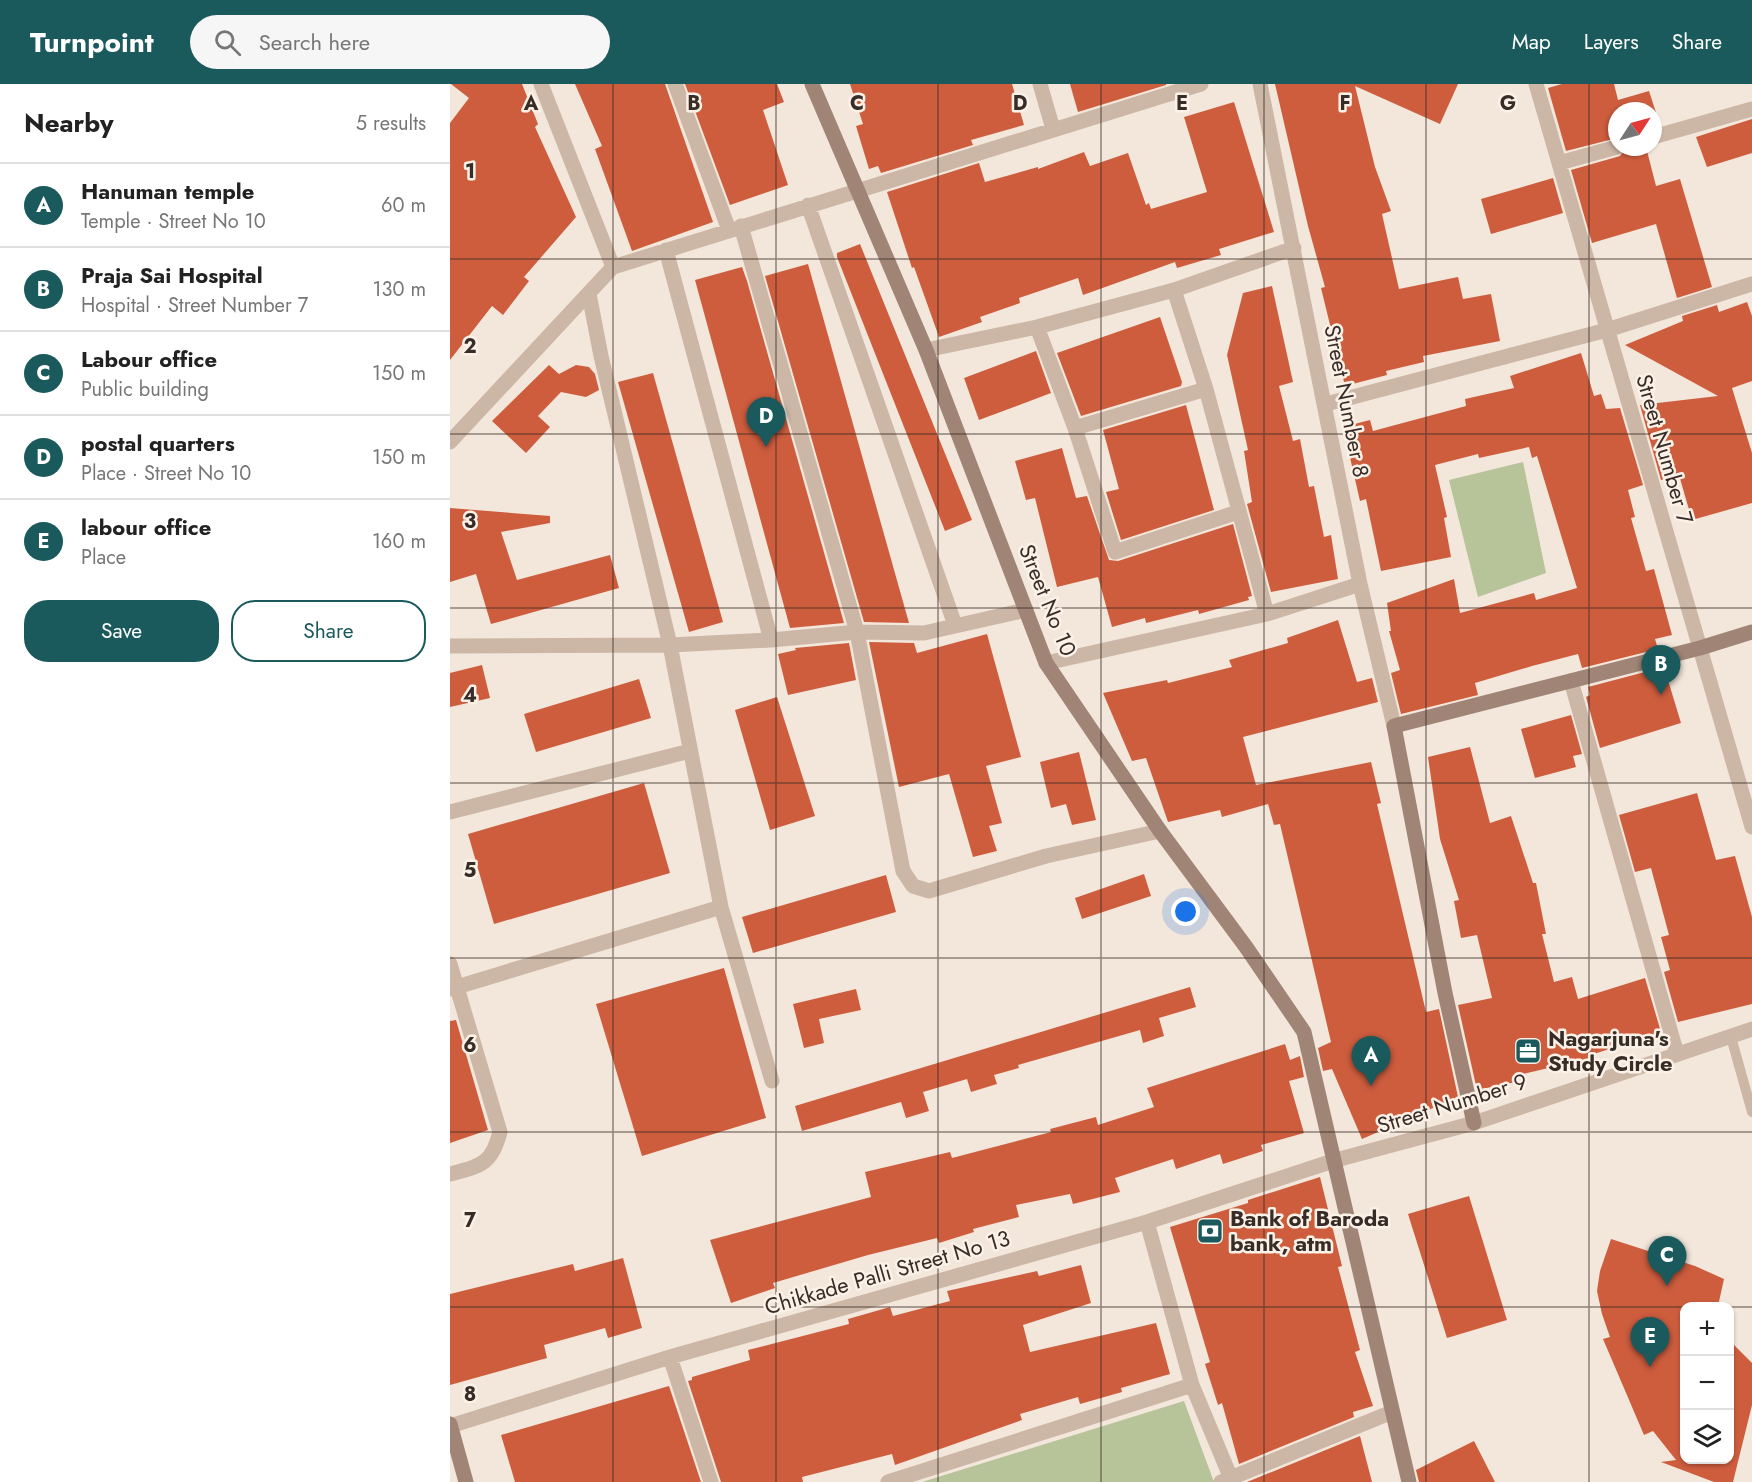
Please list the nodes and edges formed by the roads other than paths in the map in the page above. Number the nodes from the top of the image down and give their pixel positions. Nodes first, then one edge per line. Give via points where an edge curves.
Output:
1 (541, 84) edge
2 (675, 84) edge
3 (812, 84) edge
4 (1040, 84) edge
5 (1201, 84) edge
6 (1260, 84) edge
7 (1536, 84) edge
8 (1752, 109) edge
9 (1053, 129) junction
10 (1662, 134) edge
11 (1608, 149) edge
12 (1559, 163) junction
13 (856, 190) junction
14 (808, 205) junction
15 (735, 228) junction
16 (1294, 248) junction
17 (666, 250) junction
18 (613, 267) junction
19 (1752, 284) edge
20 (1174, 290) junction
21 (589, 294) junction
22 (1037, 327) junction
23 (1607, 330) junction
24 (926, 350) junction
25 (1206, 389) junction
26 (1326, 405) junction
27 (1075, 428) junction
28 (450, 442) edge
29 (1238, 512) junction
30 (1360, 584) junction
31 (1026, 610) junction
32 (1267, 614) junction
33 (955, 625) junction
34 (857, 632) junction
35 (1752, 632) edge
36 (771, 640) junction
37 (670, 645) junction
38 (450, 646) edge
39 (1700, 648) junction
40 (1047, 663) junction
41 (1571, 681) junction
42 (1394, 726) junction
43 (690, 752) junction
44 (450, 812) edge
45 (1752, 827) edge
46 (1160, 831) junction
47 (721, 907) junction
48 (450, 964) edge
49 (453, 988) edge
50 (1752, 1029) edge
51 (1731, 1036) junction
52 (1677, 1054) junction
53 (772, 1081) dead end
54 (1752, 1112) edge
55 (1474, 1123) junction
56 (1336, 1160) junction
57 (450, 1174) edge
58 (1147, 1222) junction
59 (670, 1358) junction
60 (1192, 1384) junction
61 (1392, 1412) junction
62 (450, 1425) edge
63 (1226, 1479) edge
64 (895, 1481) edge
65 (466, 1482) edge
66 (711, 1482) edge
67 (1409, 1482) edge

1 - 18 street
2 - 15 street
3 - 13 street, Street No 10
4 - 9 street
5 - 9 street
6 - 16 street, Street Number 8
7 - 12 street, Street Number 7
8 - 10 street
9 - 13 street
11 - 12 street
12 - 23 street, Street Number 7
13 - 14 street
13 - 24 street, Street No 10
14 - 15 street
14 - 33 street
15 - 17 street
15 - 34 street
16 - 20 street
16 - 26 street, Street Number 8
17 - 18 street
17 - 36 street
18 - 21 street
19 - 23 street
20 - 22 street
20 - 25 street
21 - 28 street
21 - 37 street
22 - 24 street
22 - 27 street
23 - 26 street
23 - 39 street, Street Number 7
24 - 31 street, Street No 10
25 - 27 street
25 - 29 street
26 - 30 street, Street Number 8
27 - 29 street via 1115,552
29 - 32 street
30 - 32 street
30 - 42 street, Street Number 8
31 - 33 street
31 - 40 street, Street No 10
32 - 40 street
33 - 34 street via 924,633
34 - 36 street
34 - 46 street via 903,871 913,886 929,891 1046,856
35 - 39 street
36 - 37 street
37 - 38 street
37 - 43 street
39 - 41 street
39 - 45 street, Street Number 7
40 - 46 street, Street No 10
41 - 42 street
41 - 52 street
42 - 55 street
43 - 44 street
43 - 47 street
46 - 56 street, Street No 10 via 1304,1032
47 - 49 street
47 - 53 street
48 - 49 street
49 - 57 street via 500,1132 495,1153 478,1167
50 - 51 street, Street Number 9
51 - 52 street, Street Number 9
51 - 54 lane
52 - 55 street, Street Number 9
55 - 56 street, Street Number 9
56 - 58 street, Chikkade Palli Street No 13
56 - 61 street, Street No 10
58 - 59 street, Chikkade Palli Street No 13
58 - 60 street
59 - 62 street, Chikkade Palli Street No 13
59 - 66 street
60 - 63 street
60 - 64 street
61 - 63 street
61 - 67 street, Street No 10
62 - 65 street

